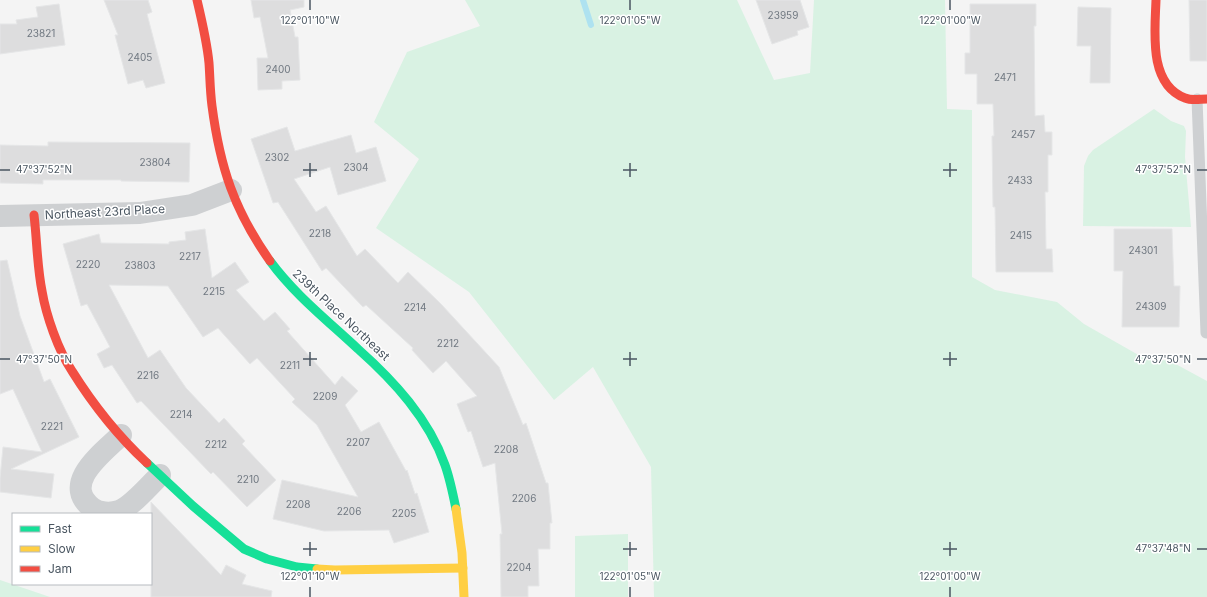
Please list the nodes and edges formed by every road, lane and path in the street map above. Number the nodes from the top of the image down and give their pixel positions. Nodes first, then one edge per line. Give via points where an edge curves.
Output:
1 (197, 0) edge
2 (1156, 0) edge
3 (1197, 99) edge
4 (231, 190) junction
5 (34, 215) junction
6 (0, 216) edge
7 (1206, 333) edge
8 (121, 435) junction
9 (160, 475) junction
10 (463, 568) junction
11 (464, 597) edge

1 - 4 street, 239th Place Northeast via 203,20 211,103 218,143
2 - 3 street via 1156,60 1159,72 1173,91
3 - 7 lane
4 - 5 street, Northeast 23rd Place via 192,205 140,213
4 - 10 street, 239th Place Northeast via 240,214 273,266 381,370 428,431 445,463 454,494 460,524
5 - 6 street, Northeast 23rd Place
5 - 8 street via 42,291 52,329 71,370
8 - 9 street
8 - 9 street via 86,470 82,478 82,495 93,509 110,513 126,507
9 - 10 street via 244,549 267,559 297,567 335,570
10 - 11 street, 239th Place Northeast

